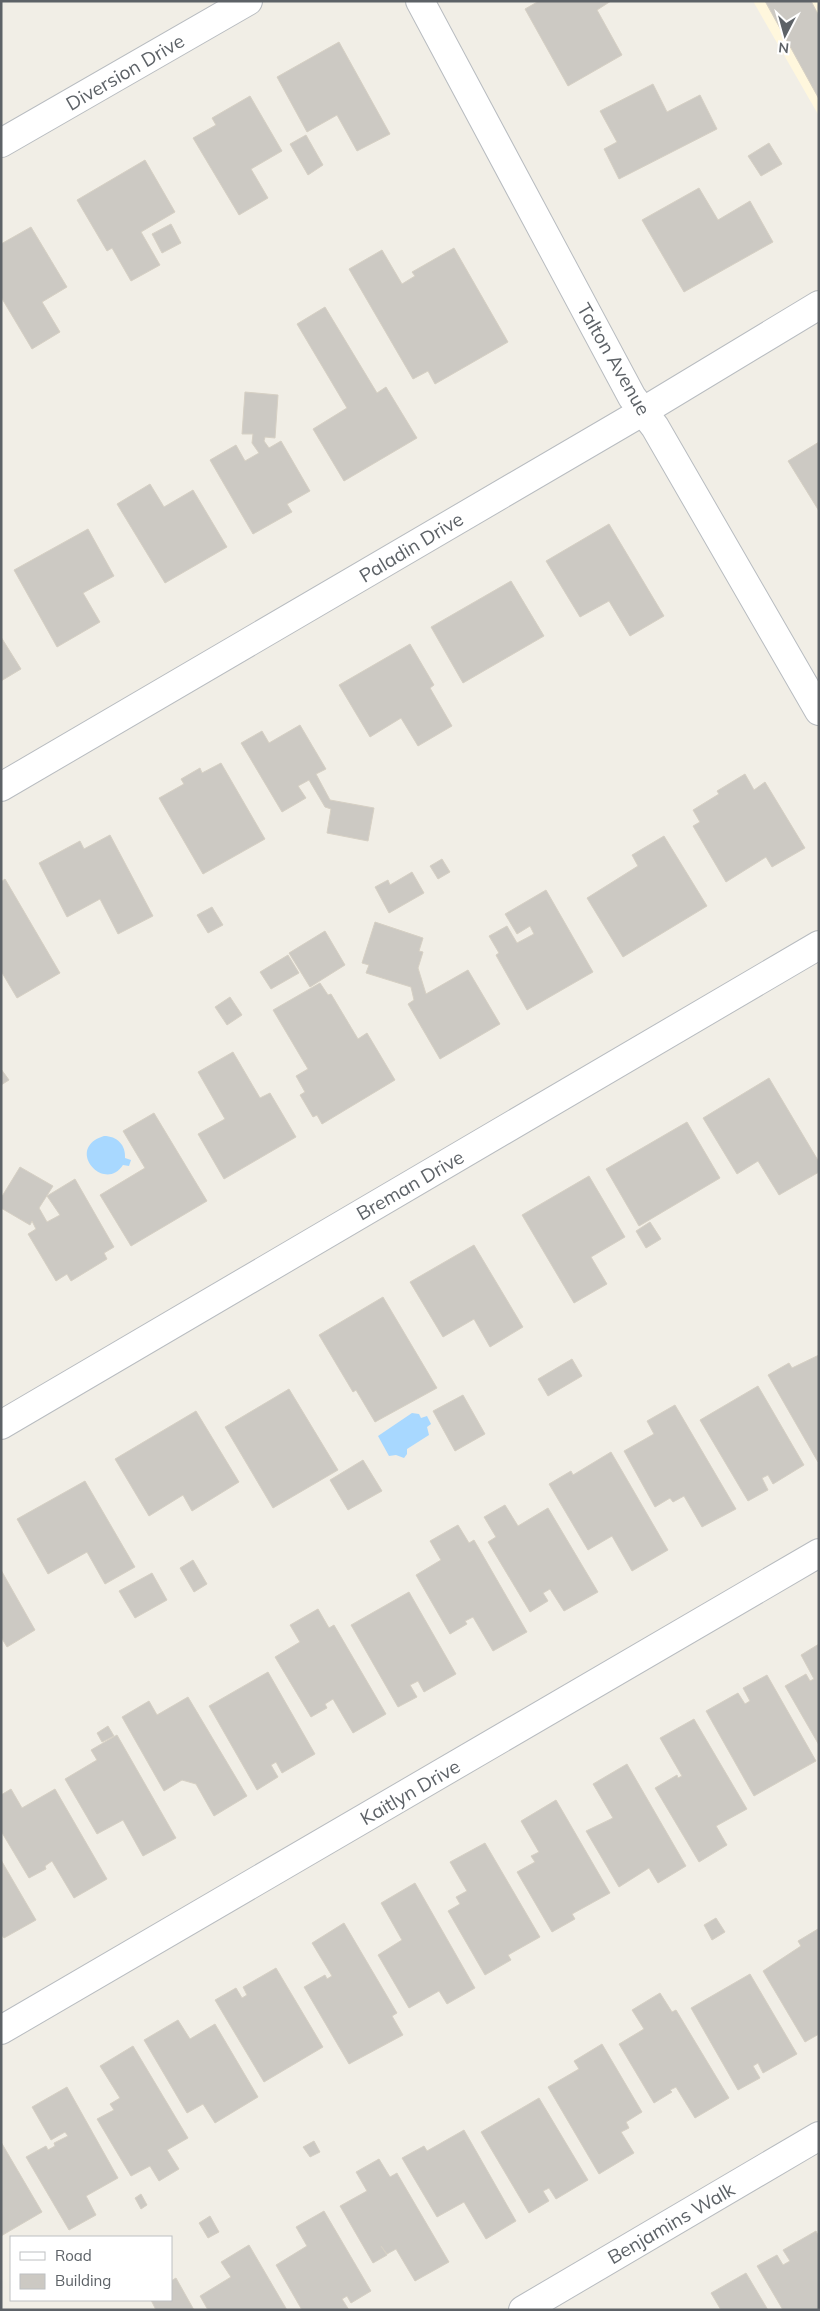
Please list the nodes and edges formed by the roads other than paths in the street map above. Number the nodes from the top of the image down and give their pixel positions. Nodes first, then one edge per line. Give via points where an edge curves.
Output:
1 (248, 1) edge
2 (420, 1) edge
3 (1, 143) edge
4 (819, 306) edge
5 (642, 412) junction
6 (819, 711) edge
7 (1, 787) edge
8 (819, 945) edge
9 (1, 1425) edge
10 (819, 1553) edge
11 (1, 2030) edge
12 (819, 2136) edge
13 (523, 2310) edge

1 - 3 street, Diversion Drive
2 - 5 street, Talton Avenue
4 - 5 street, Paladin Drive
5 - 6 street, Talton Avenue via 655,427
5 - 7 street, Paladin Drive
8 - 9 street, Breman Drive
10 - 11 street, Kaitlyn Drive
12 - 13 street, Benjamins Walk

